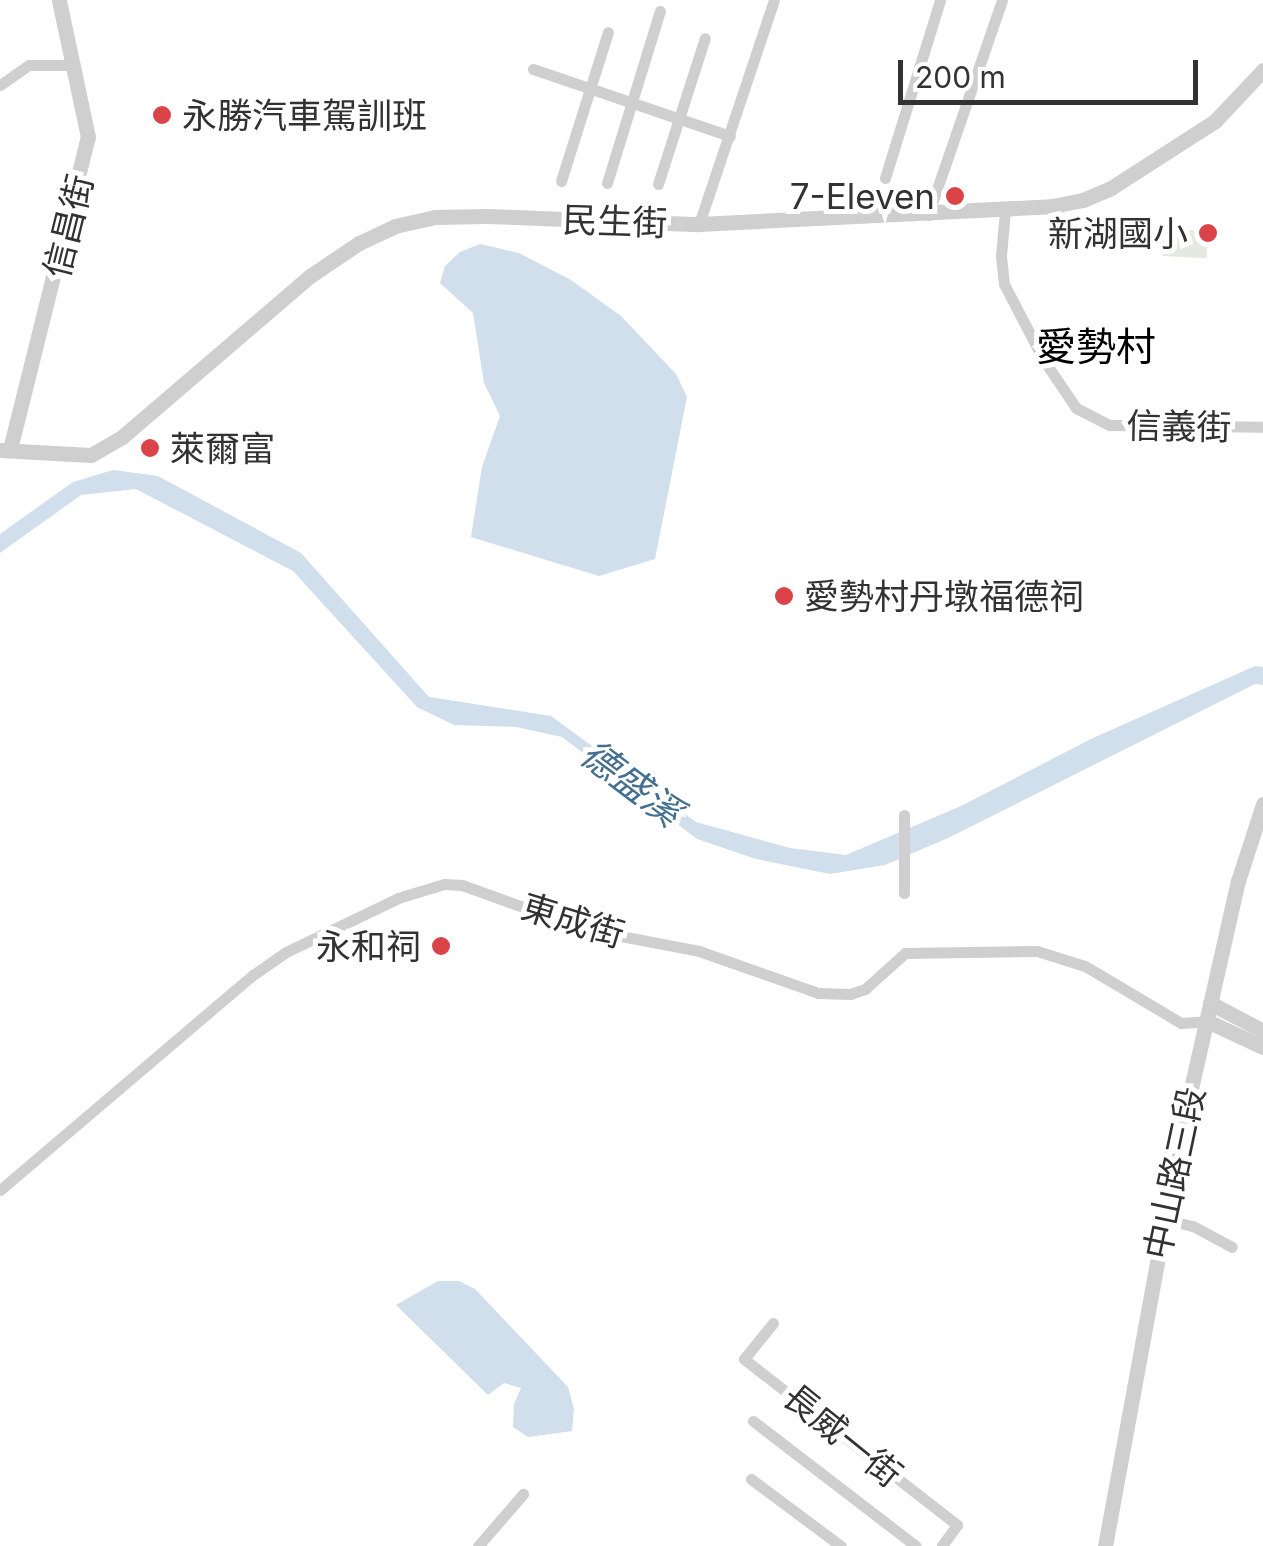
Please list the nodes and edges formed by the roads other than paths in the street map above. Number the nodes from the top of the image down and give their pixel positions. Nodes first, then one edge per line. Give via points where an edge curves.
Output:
1 (59, 0) edge
2 (774, 0) edge
3 (940, 0) edge
4 (1002, 0) edge
5 (660, 12) dead end
6 (608, 32) dead end
7 (705, 38) dead end
8 (74, 65) junction
9 (533, 69) dead end
10 (1263, 70) edge
11 (0, 85) edge
12 (590, 89) junction
13 (632, 103) junction
14 (679, 119) junction
15 (730, 136) junction
16 (885, 178) dead end
17 (560, 181) dead end
18 (607, 182) dead end
19 (658, 184) dead end
20 (1005, 211) junction
21 (928, 214) junction
22 (699, 224) junction
23 (1263, 427) edge
24 (5, 450) edge
25 (1263, 804) edge
26 (904, 820) dead end
27 (904, 886) dead end
28 (1210, 1002) junction
29 (1207, 1021) junction
30 (1263, 1031) edge
31 (1263, 1047) edge
32 (0, 1190) edge
33 (1164, 1219) junction
34 (1232, 1246) dead end
35 (772, 1323) dead end
36 (752, 1421) dead end
37 (751, 1479) dead end
38 (522, 1494) dead end
39 (478, 1546) edge
40 (840, 1546) edge
41 (916, 1546) edge
42 (942, 1546) edge
43 (1105, 1546) edge

1 - 8 street, 信昌街
2 - 15 street
3 - 16 street
4 - 21 street
5 - 13 street
6 - 12 street
7 - 14 street
8 - 11 street via 28,65
8 - 24 street, 信昌街 via 88,136 83,168
9 - 12 street
10 - 20 street, 民生街 via 1215,121 1112,188 1084,200
12 - 13 street
12 - 17 street
13 - 14 street
13 - 18 street
14 - 15 street
14 - 19 street
15 - 22 street
20 - 21 street, 民生街
20 - 23 street, 信義街 via 1004,284 1042,360 1076,408 1110,425
21 - 22 street, 民生街
22 - 24 street, 民生街 via 487,216 395,226 310,276 106,446 91,454
25 - 28 street, 中山路三段
26 - 27 street
28 - 29 street, 中山路三段
28 - 30 street
29 - 31 street
29 - 32 street, 東成街 via 1181,1022 1085,966 1037,951 905,954 865,989 818,993 699,951 584,929 444,884 398,898 286,952
29 - 33 street, 中山路三段
33 - 34 street
33 - 43 street, 中山路三段
35 - 42 street, 長威一街 via 744,1359 956,1526
36 - 41 street
37 - 40 street
38 - 39 street

